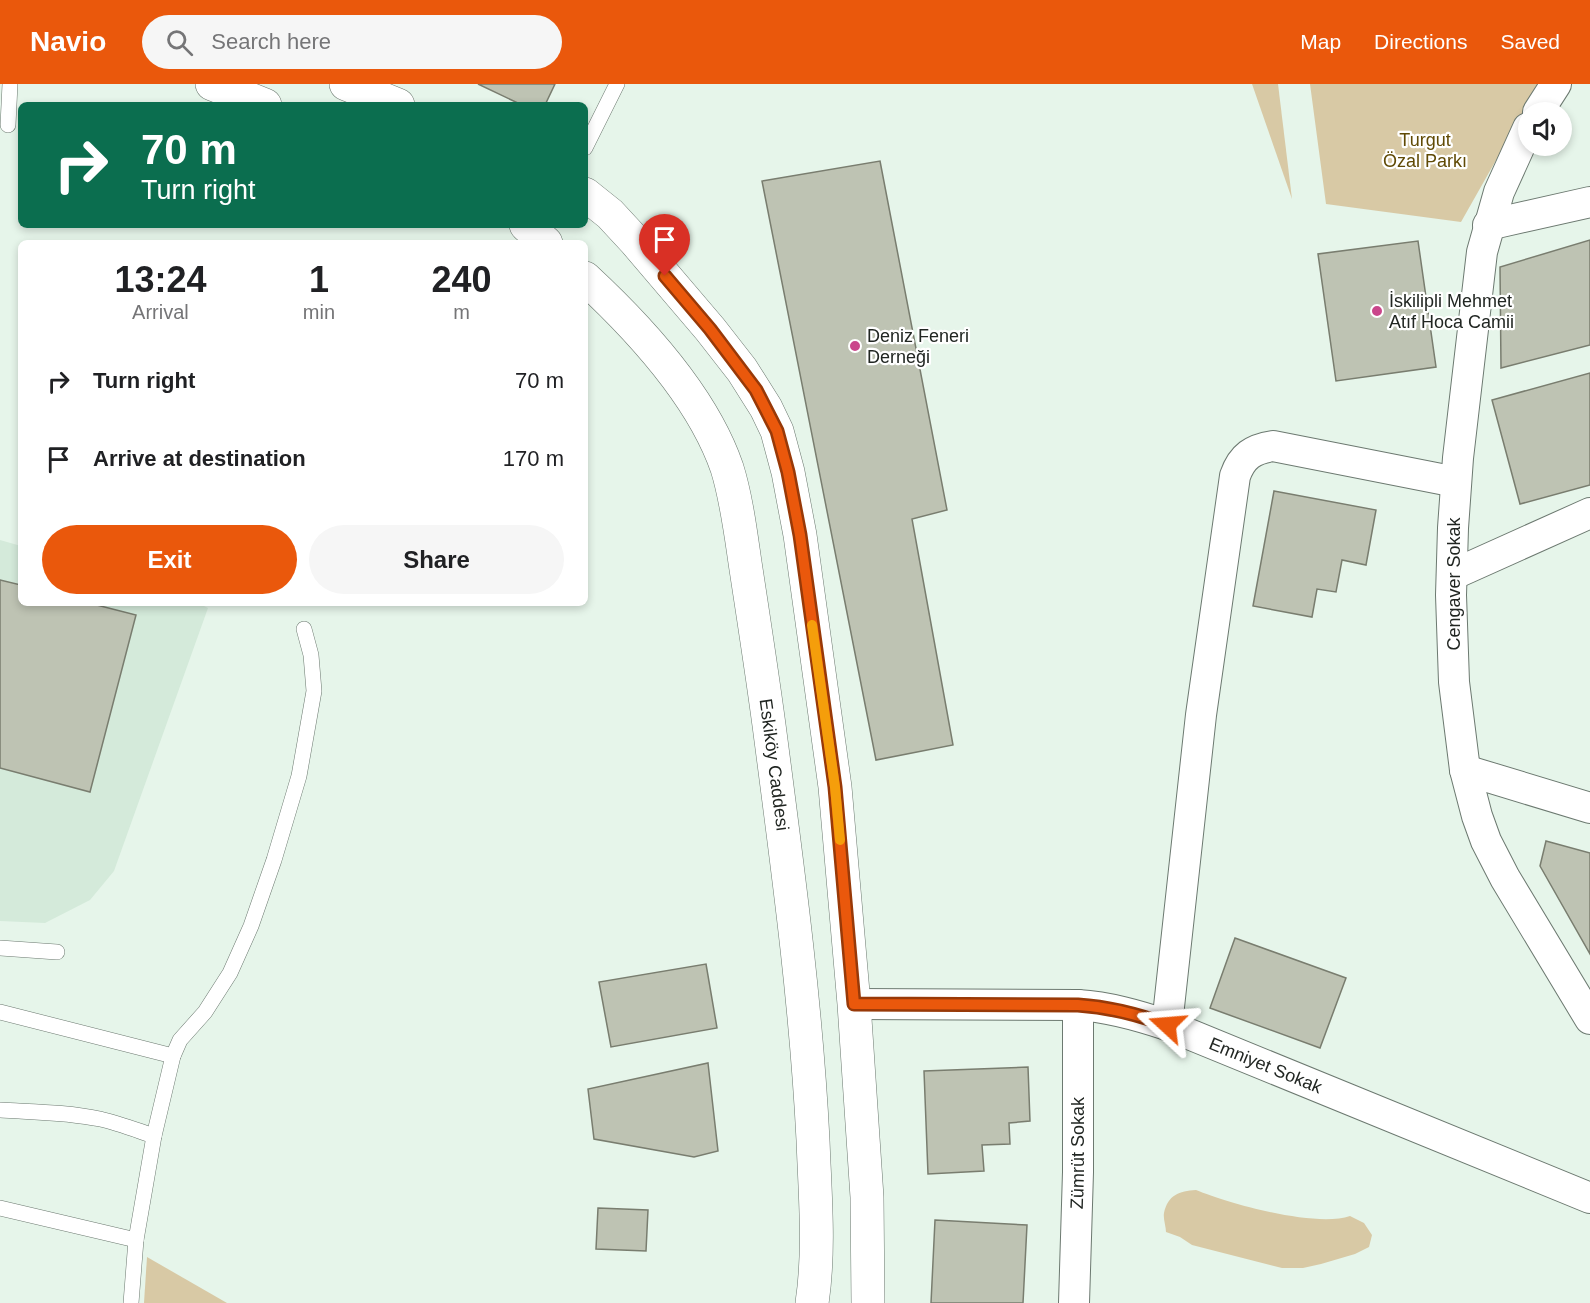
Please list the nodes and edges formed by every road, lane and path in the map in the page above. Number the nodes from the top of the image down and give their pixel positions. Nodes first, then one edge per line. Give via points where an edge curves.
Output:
1 (10, 84) edge
2 (212, 84) edge
3 (346, 84) edge
4 (617, 84) edge
5 (1556, 84) edge
6 (257, 102) edge
7 (391, 102) edge
8 (1544, 102) edge
9 (8, 126) dead end
10 (588, 142) edge
11 (1518, 151) edge
12 (588, 196) edge
13 (1590, 202) edge
14 (1488, 225) junction
15 (529, 228) edge
16 (543, 240) edge
17 (588, 281) edge
18 (1456, 482) junction
19 (1590, 513) edge
20 (1452, 575) junction
21 (304, 629) dead end
22 (1465, 770) junction
23 (1590, 808) edge
24 (0, 948) edge
25 (57, 952) dead end
26 (854, 1004) junction
27 (1078, 1005) junction
28 (0, 1012) edge
29 (1590, 1019) edge
30 (1167, 1025) junction
31 (173, 1056) junction
32 (0, 1110) edge
33 (154, 1136) junction
34 (1590, 1198) edge
35 (0, 1208) edge
36 (136, 1240) junction
37 (131, 1303) edge
38 (812, 1303) edge
39 (868, 1303) edge
40 (1074, 1303) edge

1 - 9 lane
2 - 6 street
3 - 7 street
4 - 10 lane
5 - 8 street
11 - 14 street, Cengaver Sokak
12 - 26 street via 610,214 710,329 756,390 777,431 800,535 834,776
13 - 14 street
14 - 18 street, Cengaver Sokak
15 - 16 street
17 - 38 street, Eskiköy Caddesi via 628,321 677,380 727,468 760,658 801,975 815,1190
18 - 20 street, Cengaver Sokak
18 - 30 street via 1273,446 1250,453 1238,467 1202,715
19 - 20 street
20 - 22 street, Cengaver Sokak via 1454,682
21 - 31 lane via 314,691 299,776 274,860 230,973 205,1012 180,1040
22 - 23 street
22 - 29 street, Cengaver Sokak via 1486,841
24 - 25 lane
26 - 27 street, Emniyet Sokak
26 - 39 street via 867,1197
27 - 30 street, Emniyet Sokak via 1103,1006
27 - 40 street, Zümrüt Sokak
28 - 31 lane
30 - 34 street, Emniyet Sokak
31 - 33 lane
32 - 33 lane via 97,1118
33 - 36 lane
35 - 36 lane
36 - 37 lane

